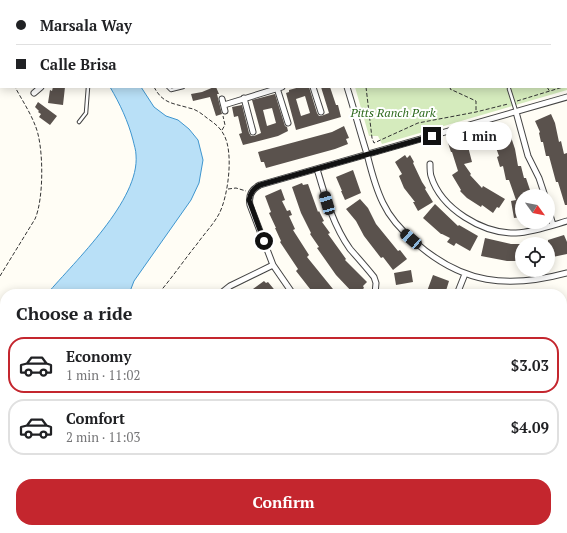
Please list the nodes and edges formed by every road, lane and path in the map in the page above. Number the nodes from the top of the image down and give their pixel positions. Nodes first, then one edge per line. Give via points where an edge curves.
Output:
1 (16, 88) edge
2 (40, 88) edge
3 (88, 88) edge
4 (155, 88) edge
5 (169, 88) edge
6 (179, 88) edge
7 (280, 88) edge
8 (313, 88) edge
9 (347, 88) edge
10 (366, 88) edge
11 (451, 88) edge
12 (548, 88) edge
13 (560, 88) edge
14 (509, 89) dead end
15 (550, 92) junction
16 (34, 93) dead end
17 (567, 97) edge
18 (244, 98) junction
19 (222, 99) dead end
20 (513, 102) junction
21 (224, 108) junction
22 (321, 112) dead end
23 (476, 112) junction
24 (516, 112) junction
25 (79, 122) dead end
26 (288, 123) dead end
27 (221, 130) junction
28 (253, 132) dead end
29 (367, 154) junction
30 (430, 164) dead end
31 (317, 169) junction
32 (227, 188) junction
33 (543, 189) edge
34 (250, 194) junction
35 (567, 221) edge
36 (555, 224) edge
37 (540, 229) edge
38 (273, 265) junction
39 (567, 273) edge
40 (465, 274) junction
41 (0, 276) edge
42 (162, 289) edge
43 (226, 289) edge
44 (290, 289) edge
45 (375, 289) edge
46 (459, 289) edge

1 - 41 path via 36,126 39,137 40,200 35,219
2 - 16 street
3 - 25 lane via 86,113
4 - 27 path via 172,105 199,112
5 - 6 lane
7 - 18 street
7 - 26 street
8 - 22 street
9 - 29 street
10 - 23 path via 374,143 418,123
11 - 23 path via 476,101
12 - 15 path
13 - 15 path
14 - 20 lane
15 - 20 path
17 - 24 street
18 - 21 street
18 - 28 street
19 - 21 street
20 - 23 path
20 - 24 lane
21 - 27 path via 225,125
24 - 29 street
24 - 33 street via 528,156
27 - 32 path via 228,145
29 - 31 street
29 - 40 street via 375,186 383,204 402,231 428,254
30 - 37 street via 430,176 436,189 461,214 491,230 514,233
31 - 34 street via 260,185
31 - 45 street via 327,203 340,232 374,277
32 - 34 path via 244,190
32 - 42 path via 218,216
34 - 38 street via 250,204
35 - 36 street
38 - 43 street
38 - 44 street
39 - 40 street via 515,282 492,281
40 - 46 street

